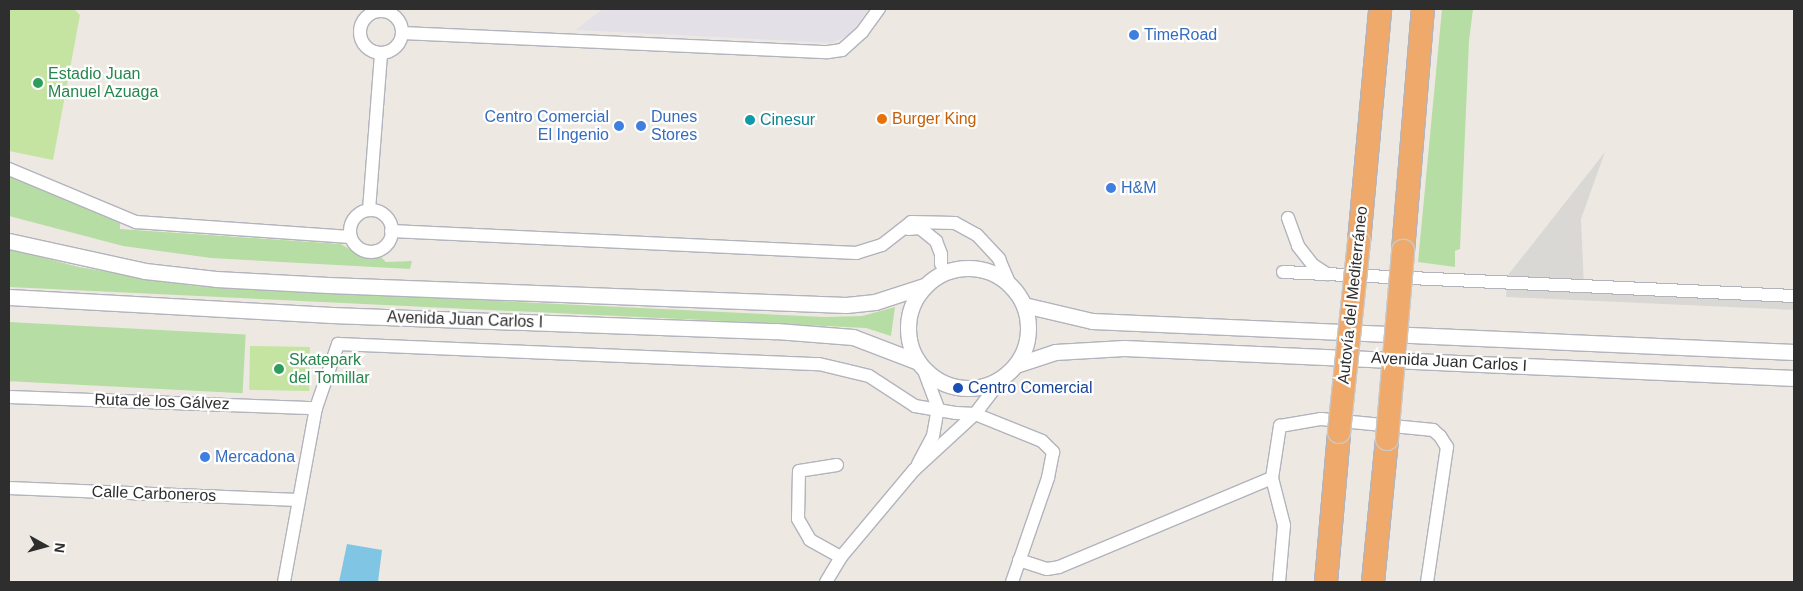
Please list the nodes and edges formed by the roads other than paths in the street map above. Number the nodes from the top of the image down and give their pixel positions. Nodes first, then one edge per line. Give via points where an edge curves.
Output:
1 (879, 9) edge
2 (1372, 9) edge
3 (1380, 9) edge
4 (1423, 9) edge
5 (1430, 9) edge
6 (402, 33) junction
7 (380, 53) junction
8 (1418, 80) junction
9 (1370, 107) junction
10 (9, 169) edge
11 (370, 210) junction
12 (1288, 218) dead end
13 (392, 231) junction
14 (897, 233) junction
15 (350, 236) junction
16 (9, 241) edge
17 (941, 264) dead end
18 (1283, 272) dead end
19 (1329, 275) junction
20 (1009, 282) junction
21 (924, 286) junction
22 (1794, 296) edge
23 (9, 297) edge
24 (1024, 305) junction
25 (1794, 352) edge
26 (920, 365) junction
27 (1016, 365) junction
28 (1004, 376) junction
29 (1794, 378) edge
30 (9, 396) edge
31 (316, 408) junction
32 (938, 408) junction
33 (975, 414) junction
34 (837, 464) dead end
35 (914, 470) junction
36 (1272, 478) junction
37 (9, 488) edge
38 (298, 500) junction
39 (842, 557) junction
40 (1019, 560) junction
41 (284, 582) edge
42 (826, 582) edge
43 (1012, 582) edge
44 (1279, 582) edge
45 (1326, 582) edge
46 (1373, 582) edge
47 (1427, 582) edge

1 - 6 street via 862,32 842,50 828,52
2 - 9 highway
3 - 9 highway, Autovía del Mediterráneo
4 - 8 highway
5 - 8 highway
6 - 7 street via 394,49
6 - 7 street via 398,19 390,13 376,12 365,18 360,37 370,51
7 - 11 street
8 - 46 highway, bridge
9 - 45 highway, Autovía del Mediterráneo, bridge
10 - 15 street via 136,222
11 - 13 street via 386,217
11 - 15 street via 355,217
12 - 19 street via 1298,246 1313,265
13 - 14 street via 856,253 882,245
13 - 15 street via 388,243 376,252 360,250
14 - 17 street via 920,228 930,234 941,254
14 - 20 street via 912,222 955,223 977,235 994,253
16 - 21 street via 145,271 216,279 778,304 875,302
18 - 19 street
19 - 22 street
20 - 21 street via 998,274 974,267 950,270
20 - 24 street
21 - 26 street via 915,297 908,318 908,338
23 - 26 street, Avenida Juan Carlos I via 331,315 776,331 853,337
24 - 25 street via 1092,321
24 - 27 street via 1028,333
26 - 28 street via 938,381 958,388 982,387
26 - 32 street
27 - 28 street
27 - 29 street, Avenida Juan Carlos I via 1054,352 1124,348
28 - 33 street
30 - 31 street, Ruta de los Gálvez
31 - 32 street via 338,344 819,364 869,376 915,406
31 - 38 street
32 - 33 street
32 - 35 street via 933,436
33 - 35 street
33 - 40 street via 1042,441 1053,452 1048,478
34 - 39 street via 799,471 798,519 810,540
35 - 39 street
36 - 40 street via 1059,567 1048,569
36 - 44 street via 1284,525
36 - 47 street via 1280,426 1321,419 1433,430 1447,447
37 - 38 street, Calle Carboneros
38 - 41 street
39 - 42 street
40 - 43 street

